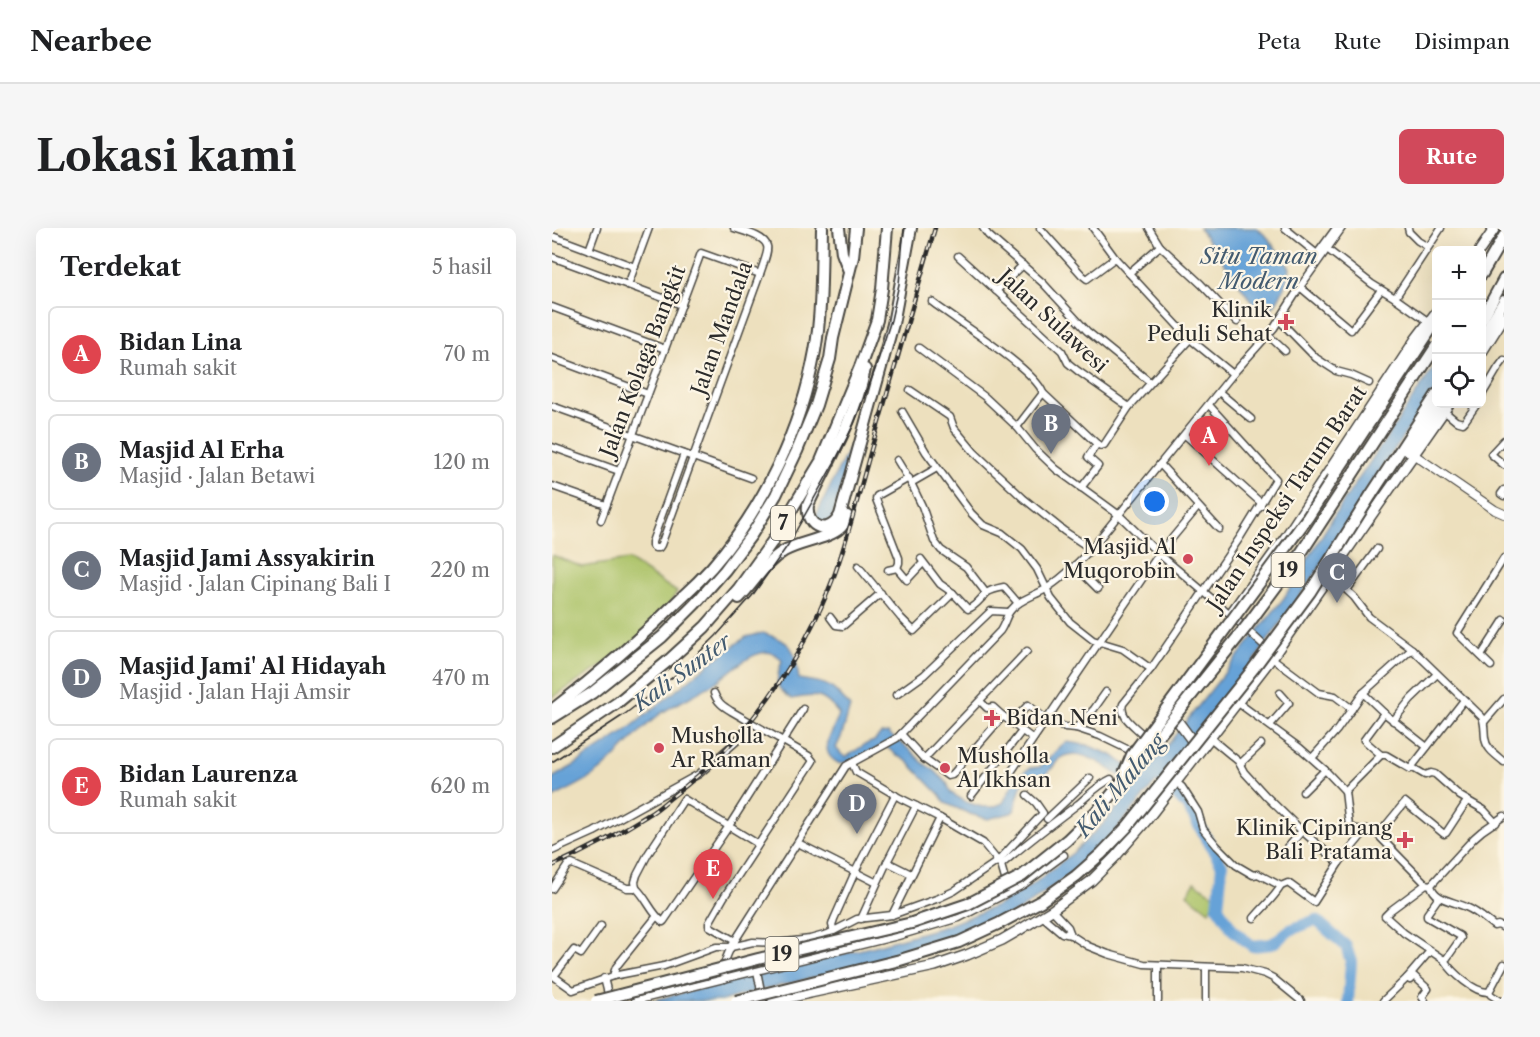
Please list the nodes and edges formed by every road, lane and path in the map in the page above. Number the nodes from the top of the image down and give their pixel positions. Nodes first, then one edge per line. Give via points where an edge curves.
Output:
1 (597, 228) edge
2 (649, 228) edge
3 (734, 228) edge
4 (822, 228) edge
5 (839, 228) edge
6 (856, 228) edge
7 (887, 228) edge
8 (910, 228) edge
9 (918, 228) edge
10 (983, 228) edge
11 (1040, 228) edge
12 (1093, 228) edge
13 (1149, 228) edge
14 (1285, 228) edge
15 (1336, 228) edge
16 (1342, 228) edge
17 (1408, 228) edge
18 (1442, 228) edge
19 (1495, 228) edge
20 (552, 236) edge
21 (1504, 236) edge
22 (1160, 246) junction
23 (1483, 246) edge
24 (1428, 247) junction
25 (1327, 249) junction
26 (589, 250) junction
27 (958, 256) dead end
28 (552, 258) edge
29 (1115, 258) junction
30 (1023, 265) junction
31 (634, 267) junction
32 (1486, 267) edge
33 (849, 271) junction
34 (1129, 273) junction
35 (760, 274) junction
36 (1504, 279) edge
37 (628, 285) junction
38 (1300, 287) junction
39 (1381, 290) junction
40 (996, 291) junction
41 (1395, 298) junction
42 (1504, 301) edge
43 (932, 302) dead end
44 (682, 304) junction
45 (552, 307) edge
46 (1486, 312) edge
47 (1504, 316) edge
48 (1279, 320) junction
49 (1432, 321) edge
50 (1237, 322) dead end
51 (875, 325) junction
52 (1486, 330) edge
53 (1268, 335) junction
54 (1190, 339) junction
55 (1486, 345) edge
56 (919, 348) dead end
57 (665, 349) junction
58 (1285, 351) dead end
59 (1432, 353) edge
60 (552, 358) edge
61 (1504, 360) edge
62 (1233, 374) junction
63 (1150, 382) junction
64 (1369, 383) dead end
65 (1486, 383) edge
66 (910, 390) dead end
67 (1219, 392) junction
68 (1043, 393) junction
69 (648, 394) junction
70 (1432, 402) edge
71 (1209, 405) junction
72 (552, 406) edge
73 (1129, 407) junction
74 (1442, 408) edge
75 (1443, 408) edge
76 (1446, 408) edge
77 (1474, 408) edge
78 (902, 411) dead end
79 (1251, 419) dead end
80 (1017, 428) junction
81 (1185, 435) junction
82 (633, 436) junction
83 (1504, 440) edge
84 (1097, 444) junction
85 (552, 447) edge
86 (684, 454) junction
87 (1413, 454) junction
88 (693, 457) junction
89 (897, 460) dead end
90 (1160, 464) junction
91 (1504, 465) edge
92 (937, 468) junction
93 (619, 471) junction
94 (752, 478) dead end
95 (910, 480) junction
96 (552, 486) edge
97 (1081, 488) junction
98 (1371, 495) junction
99 (667, 500) junction
100 (675, 503) junction
101 (606, 505) junction
102 (1261, 506) junction
103 (1198, 507) junction
104 (1119, 514) junction
105 (1504, 514) edge
106 (601, 520) dead end
107 (1219, 529) dead end
108 (1091, 549) junction
109 (1377, 549) dead end
110 (1159, 554) junction
111 (1496, 554) dead end
112 (1503, 558) edge
113 (858, 566) dead end
114 (1075, 566) junction
115 (897, 568) junction
116 (888, 570) dead end
117 (1330, 575) junction
118 (1045, 589) junction
119 (1098, 589) dead end
120 (1347, 590) junction
121 (1202, 591) junction
122 (953, 592) junction
123 (881, 593) junction
124 (986, 593) junction
125 (1018, 603) junction
126 (1008, 612) junction
127 (1230, 614) junction
128 (830, 617) dead end
129 (1504, 620) edge
130 (705, 627) junction
131 (1100, 643) junction
132 (1412, 649) junction
133 (1027, 651) dead end
134 (1481, 656) junction
135 (1273, 657) junction
136 (1491, 666) dead end
137 (1151, 669) junction
138 (1437, 674) junction
139 (1106, 692) dead end
140 (714, 693) dead end
141 (1280, 693) dead end
142 (1363, 693) junction
143 (896, 695) dead end
144 (1504, 699) edge
145 (1464, 700) junction
146 (980, 701) junction
147 (1167, 705) junction
148 (1235, 705) junction
149 (803, 709) dead end
150 (1352, 709) junction
151 (552, 710) edge
152 (1384, 713) junction
153 (1003, 716) junction
154 (552, 718) edge
155 (1047, 720) junction
156 (1393, 721) junction
157 (1484, 722) junction
158 (751, 723) junction
159 (1011, 723) junction
160 (1270, 725) junction
161 (1076, 729) junction
162 (1022, 731) junction
163 (1143, 735) junction
164 (899, 736) junction
165 (1209, 737) junction
166 (1033, 740) junction
167 (782, 741) junction
168 (1261, 744) dead end
169 (1196, 745) junction
170 (552, 747) edge
171 (1427, 747) junction
172 (1381, 755) junction
173 (1312, 758) junction
174 (924, 759) junction
175 (1504, 762) edge
176 (852, 763) junction
177 (1240, 764) junction
178 (1410, 768) junction
179 (1325, 770) junction
180 (1011, 772) dead end
181 (1090, 778) dead end
182 (1116, 781) junction
183 (1174, 784) junction
184 (1345, 791) junction
185 (1303, 792) dead end
186 (895, 795) junction
187 (1027, 795) dead end
188 (971, 796) dead end
189 (1467, 801) junction
190 (916, 806) junction
191 (1504, 816) edge
192 (940, 818) junction
193 (1046, 819) junction
194 (1496, 823) junction
195 (729, 826) junction
196 (1366, 829) junction
197 (1302, 831) junction
198 (1378, 835) junction
199 (798, 843) junction
200 (758, 844) junction
201 (552, 851) edge
202 (1283, 853) dead end
203 (1064, 855) dead end
204 (887, 862) junction
205 (999, 863) junction
206 (1339, 863) junction
207 (855, 872) junction
208 (911, 874) junction
209 (877, 883) junction
210 (1429, 884) junction
211 (1281, 886) junction
212 (636, 888) junction
213 (552, 889) edge
214 (1009, 893) junction
215 (1439, 897) junction
216 (1052, 910) junction
217 (892, 915) junction
218 (656, 916) junction
219 (1042, 916) junction
220 (1254, 918) dead end
221 (861, 919) junction
222 (602, 926) dead end
223 (1504, 928) edge
224 (834, 931) junction
225 (1071, 935) junction
226 (898, 936) junction
227 (810, 939) junction
228 (733, 944) junction
229 (1430, 951) junction
230 (810, 958) junction
231 (1444, 960) junction
232 (1504, 964) edge
233 (1158, 965) junction
234 (1206, 967) junction
235 (757, 973) junction
236 (553, 976) edge
237 (613, 976) junction
238 (604, 978) junction
239 (1407, 978) junction
240 (725, 979) junction
241 (1490, 993) junction
242 (763, 999) edge
243 (596, 1001) edge
244 (609, 1001) edge
245 (635, 1001) edge
246 (736, 1001) edge
247 (773, 1001) edge
248 (1158, 1001) edge
249 (1206, 1001) edge
250 (1301, 1001) edge
251 (1383, 1001) edge
252 (1425, 1001) edge
253 (1501, 1001) edge

1 - 26 street
2 - 31 street
3 - 35 street, Jalan Mandala via 766,244
4 - 151 highway via 819,324 810,374 795,425 770,482 712,567 618,657
5 - 33 highway, 7
6 - 33 highway, 7
7 - 51 highway, 7
8 - 51 highway via 893,324 840,515 837,522 824,528 810,521 808,505 855,407
9 - 130 highway via 893,353 843,525 833,533 776,556 741,597
10 - 30 street
11 - 29 street via 1088,278
12 - 29 street
13 - 22 street
14 - 15 street via 1317,254
16 - 25 street
17 - 24 street
18 - 24 street
19 - 23 main road
20 - 26 street
21 - 32 highway
22 - 34 street
22 - 50 street
24 - 41 street
25 - 38 street
25 - 39 street
26 - 31 street
27 - 40 street, Jalan Sulawesi
28 - 37 street
29 - 34 street
30 - 40 street
30 - 63 street via 1087,331
31 - 37 street
33 - 154 highway, 7 via 816,405 776,495 752,534 725,570 662,637 592,693
34 - 54 street
35 - 44 street, Jalan Kolaga Bangkit via 701,254
35 - 88 street, Jalan Mandala
36 - 46 highway
37 - 44 street
38 - 39 street via 1351,330
38 - 48 street
39 - 41 street
40 - 73 street, Jalan Sulawesi via 1062,351 1068,363
41 - 49 street
42 - 52 highway
43 - 68 street via 998,349
44 - 57 street, Jalan Kolaga Bangkit
45 - 57 street
47 - 55 main road
48 - 53 street
48 - 64 street via 1316,358 1336,371
49 - 127 main road, Jalan Inspeksi Tarum Barat
49 - 182 highway, bridge via 1308,517
51 - 130 highway, 7 via 821,461 772,542
53 - 58 street
53 - 62 street
54 - 62 street
54 - 63 street
56 - 80 street via 985,397
57 - 69 street, Jalan Kolaga Bangkit
59 - 182 highway, 19, bridge via 1301,553 1246,627
60 - 69 street
61 - 65 street
62 - 67 street
63 - 73 street
66 - 108 street via 950,417 974,452 1064,531
67 - 71 street
67 - 79 street
68 - 80 street
68 - 84 street
69 - 82 street, Jalan Kolaga Bangkit
70 - 98 highway, 19
71 - 81 street
71 - 102 street via 1276,479
72 - 82 street
73 - 84 street via 1104,445
74 - 98 highway
75 - 87 main road
76 - 77 street via 1456,421 1463,423
78 - 92 street
80 - 97 street via 1056,469
81 - 90 street
81 - 102 street
82 - 86 street
82 - 93 street, Jalan Kolaga Bangkit
83 - 91 street via 1491,454
84 - 97 street via 1088,457 1098,466
85 - 93 street
86 - 88 street
86 - 99 street
87 - 105 street
87 - 117 main road
88 - 94 street
88 - 100 street, Jalan Mandala
89 - 95 street
90 - 103 street
90 - 104 street
92 - 95 street
92 - 118 street via 979,522 1022,549 1037,569
93 - 101 street, Jalan Kolaga Bangkit
95 - 115 street via 876,499 899,558
95 - 124 street via 934,541 966,567
96 - 101 street
97 - 104 street
98 - 246 highway, 19, bridge via 1310,592 1253,669 1127,827 1076,876 1041,901 959,942
99 - 100 street
99 - 100 street, Jalan Mandala via 651,542 654,548 660,546
101 - 106 street, Jalan Kolaga Bangkit
102 - 121 street
103 - 107 street
103 - 110 street
104 - 108 street
104 - 110 street
108 - 114 street
109 - 120 street
110 - 121 street
110 - 131 street
111 - 112 street
112 - 134 street via 1457,633
113 - 123 street
114 - 118 street
114 - 119 street
115 - 116 street
115 - 122 street via 908,580 922,561 940,584
117 - 120 street
117 - 135 main road
118 - 125 street
118 - 131 street via 1070,622
120 - 132 street via 1369,617
121 - 127 street
121 - 137 street
122 - 123 street via 915,631
122 - 124 street via 970,609
123 - 128 street via 843,626 836,625
124 - 125 street via 1004,586
125 - 126 street
126 - 143 street via 991,611 924,675
126 - 164 street via 1000,631
127 - 135 street
127 - 147 main road, Jalan Inspeksi Tarum Barat
129 - 134 street
130 - 170 highway, 7 via 617,703
131 - 137 street via 1123,649
131 - 155 street
132 - 138 street
132 - 142 street
133 - 146 street
134 - 136 street
135 - 148 main road
135 - 150 street via 1319,693 1335,696
137 - 163 street via 1121,709
138 - 145 street
138 - 156 street
139 - 161 street
140 - 158 street via 721,704
141 - 160 street via 1288,703
142 - 150 street
142 - 152 street
144 - 157 street
145 - 157 street
145 - 171 street
146 - 153 street
146 - 174 street
147 - 163 street
147 - 169 main road, bridge
148 - 160 street
148 - 165 main road
148 - 169 main road
149 - 167 street
150 - 173 street
152 - 156 street
152 - 172 street via 1364,740
153 - 159 street
153 - 174 street via 952,775
155 - 159 street via 1028,705
155 - 161 street
155 - 166 street
156 - 171 street
157 - 175 street via 1489,749
158 - 167 street
158 - 201 street via 739,739 699,774
159 - 162 street
160 - 173 street
161 - 163 street via 1131,751
162 - 166 street
162 - 188 street
164 - 174 street
164 - 176 street
165 - 177 street
165 - 183 main road
166 - 180 street
167 - 195 street
167 - 200 street via 813,761
168 - 177 street
169 - 183 main road via 1175,775
171 - 178 street
172 - 178 street
172 - 184 street
173 - 179 street
176 - 186 street via 856,772
176 - 199 street via 846,766
177 - 197 street
178 - 189 street via 1425,775 1435,774
179 - 184 street
179 - 185 street
181 - 193 street
182 - 193 street via 1097,787 1079,804
182 - 243 highway, 19, bridge via 1105,803 1067,840 1022,876 968,904 912,923
183 - 211 street via 1182,787 1198,812 1203,829 1230,860
183 - 216 main road via 1107,865
184 - 196 street via 1348,824
186 - 190 street
186 - 207 street
187 - 193 street
189 - 194 street via 1484,810
189 - 198 street via 1444,834 1405,802
190 - 192 street
190 - 204 street
191 - 194 street
192 - 205 street via 983,843
192 - 208 street
193 - 205 street
193 - 205 street
194 - 210 street via 1474,838
195 - 200 street
195 - 212 street via 684,799 644,861
195 - 218 street via 664,921
196 - 198 street
196 - 206 street
197 - 202 street
197 - 206 street
198 - 210 street
199 - 207 street
199 - 228 street
200 - 228 street via 709,923
203 - 214 street
204 - 208 street
204 - 209 street
205 - 214 street
205 - 217 street via 954,891
206 - 211 street via 1314,902 1288,883
207 - 209 street
207 - 224 street via 832,922
208 - 217 street
209 - 221 street
210 - 215 street
210 - 229 street via 1385,916
211 - 220 street
212 - 213 street via 627,888 570,864
212 - 218 street via 644,894
214 - 226 street via 959,918
215 - 223 street
215 - 231 street via 1427,917 1461,938
216 - 219 main road
216 - 225 street
217 - 221 street
217 - 226 street
218 - 237 street
219 - 225 street via 1062,933
219 - 247 main road via 983,949 935,966
221 - 224 street
222 - 236 street via 581,954 574,951
224 - 227 street
225 - 233 street via 1108,954
226 - 230 street
227 - 228 street
227 - 230 street
228 - 237 street via 664,966
228 - 240 street via 724,967
229 - 231 street
229 - 239 street
230 - 235 street
231 - 241 street via 1473,988
232 - 241 street
233 - 234 street
233 - 248 street
234 - 249 street
234 - 250 street via 1242,968 1265,974
235 - 240 street
235 - 242 street
236 - 238 street via 575,990
237 - 238 street
238 - 244 street
239 - 251 street
239 - 252 street via 1414,976 1428,989 1422,998
240 - 245 street
241 - 253 street

